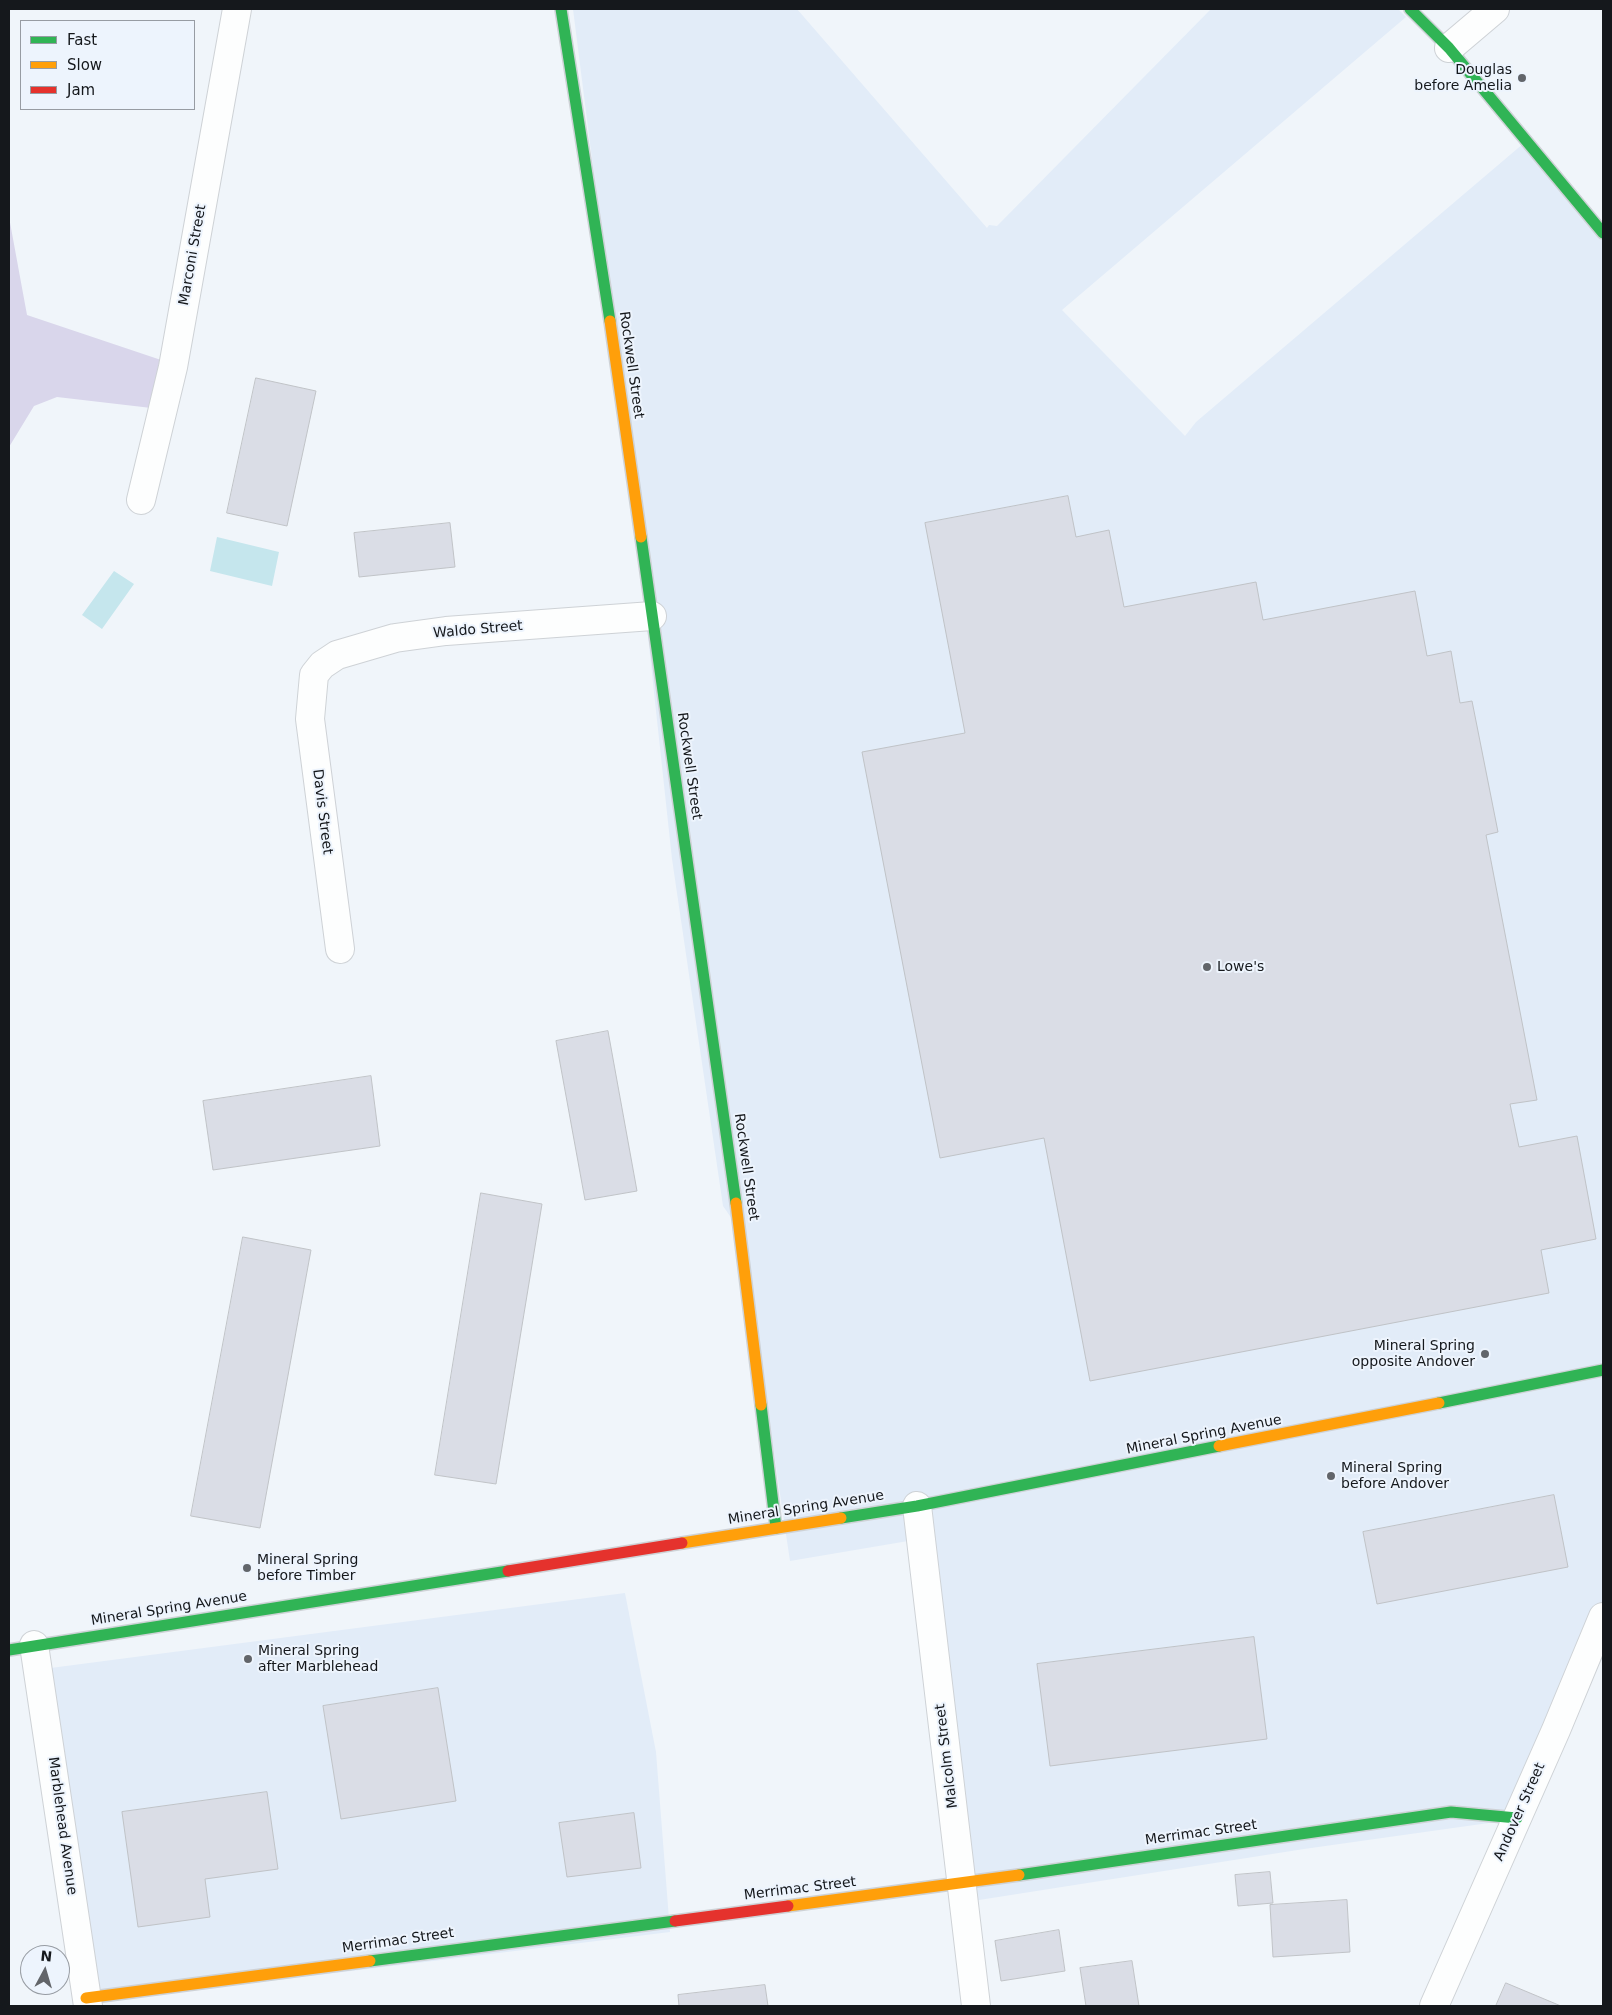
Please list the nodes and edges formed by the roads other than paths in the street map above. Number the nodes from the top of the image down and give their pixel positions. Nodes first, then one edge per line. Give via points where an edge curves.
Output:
1 (237, 9) edge
2 (561, 9) edge
3 (1410, 9) edge
4 (1495, 9) edge
5 (1450, 48) junction
6 (1603, 233) edge
7 (141, 500) dead end
8 (652, 616) junction
9 (314, 675) joint
10 (340, 949) dead end
11 (1603, 1370) edge
12 (917, 1506) junction
13 (776, 1528) junction
14 (1603, 1617) edge
15 (22, 1648) edge
16 (1517, 1818) junction
17 (962, 1883) junction
18 (87, 2002) edge
19 (976, 2006) edge
20 (1434, 2006) edge

1 - 7 street, Marconi Street via 173,366
2 - 8 street, Rockwell Street
3 - 5 street
4 - 5 street
5 - 6 street
8 - 9 street, Waldo Street via 446,631 395,638 337,655
8 - 13 street, Rockwell Street via 736,1200
9 - 10 street, Davis Street via 310,719
11 - 12 street, Mineral Spring Avenue
12 - 13 street, Mineral Spring Avenue
12 - 17 street, Malcolm Street
13 - 15 street, Mineral Spring Avenue
14 - 16 street, Andover Street
15 - 18 street, Marblehead Avenue
16 - 17 street, Merrimac Street via 1451,1812
16 - 20 street, Andover Street
17 - 18 street, Merrimac Street
17 - 19 street, Malcolm Street

